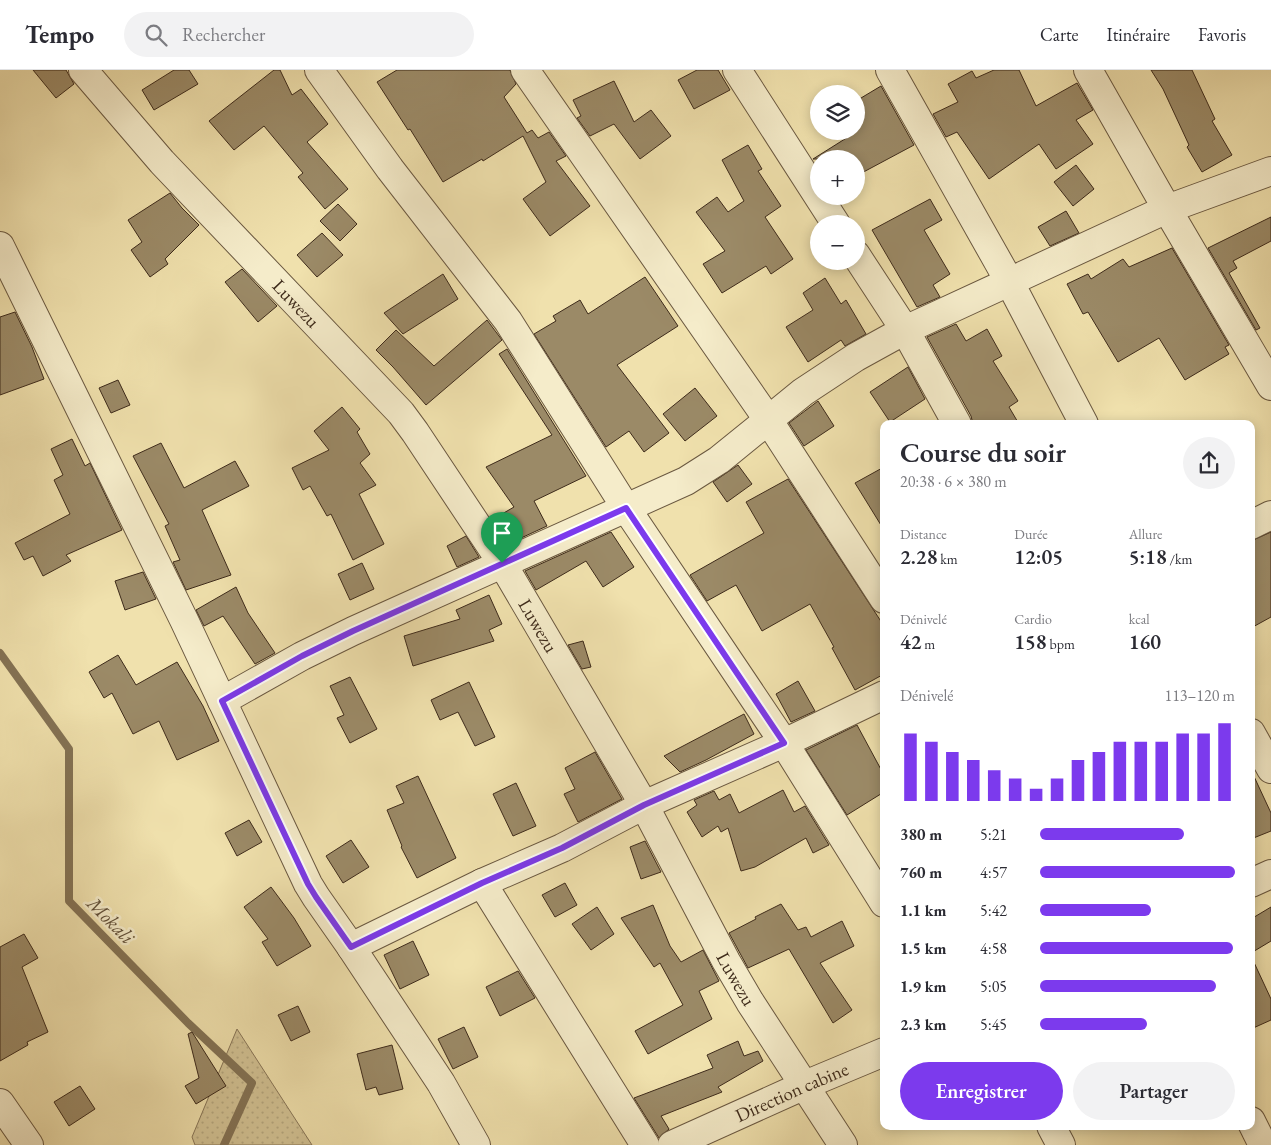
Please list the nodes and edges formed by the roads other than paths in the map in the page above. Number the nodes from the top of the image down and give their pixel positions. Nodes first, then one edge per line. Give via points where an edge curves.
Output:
1 (83, 70) edge
2 (319, 70) edge
3 (525, 70) edge
4 (737, 70) edge
5 (890, 70) edge
6 (1088, 70) edge
7 (1271, 171) edge
8 (1167, 209) junction
9 (830, 215) edge
10 (0, 246) edge
11 (865, 269) edge
12 (1009, 281) junction
13 (905, 330) junction
14 (1271, 386) edge
15 (955, 420) edge
16 (1082, 420) edge
17 (769, 421) junction
18 (626, 508) junction
19 (1271, 515) edge
20 (1255, 522) edge
21 (502, 563) junction
22 (880, 593) edge
23 (880, 697) edge
24 (222, 701) junction
25 (1255, 741) edge
26 (784, 743) junction
27 (1271, 769) edge
28 (644, 805) junction
29 (1271, 874) edge
30 (1255, 881) edge
31 (482, 883) junction
32 (880, 897) edge
33 (351, 947) junction
34 (880, 1054) edge
35 (805, 1085) junction
36 (0, 1103) edge
37 (1255, 1129) edge
38 (1053, 1130) edge
39 (29, 1145) edge
40 (476, 1145) edge
41 (645, 1145) edge
42 (672, 1145) edge
43 (843, 1145) edge
44 (1061, 1145) edge
45 (1263, 1145) edge

1 - 21 street, Luwezu via 168,169 401,413
2 - 18 street via 390,170 508,322
3 - 17 street
4 - 9 street
5 - 12 street
6 - 8 street
7 - 8 street
8 - 12 street
8 - 14 street
10 - 24 street
11 - 13 street
12 - 13 street
12 - 16 street
13 - 15 street
13 - 17 street via 815,383
17 - 18 street via 700,473
17 - 22 street
18 - 21 street
18 - 26 street
19 - 20 street
21 - 24 street via 302,656
21 - 28 street, Luwezu
23 - 26 street
24 - 33 street via 308,884
25 - 27 street
26 - 28 street
26 - 32 street
28 - 31 street via 562,848
28 - 35 street, Luwezu via 726,961
29 - 30 street
31 - 33 street
31 - 41 street
33 - 40 street via 441,1083
34 - 35 street, Direction cabine
35 - 42 street, Direction cabine
35 - 43 street, Luwezu
36 - 39 street
37 - 45 street
38 - 44 street

